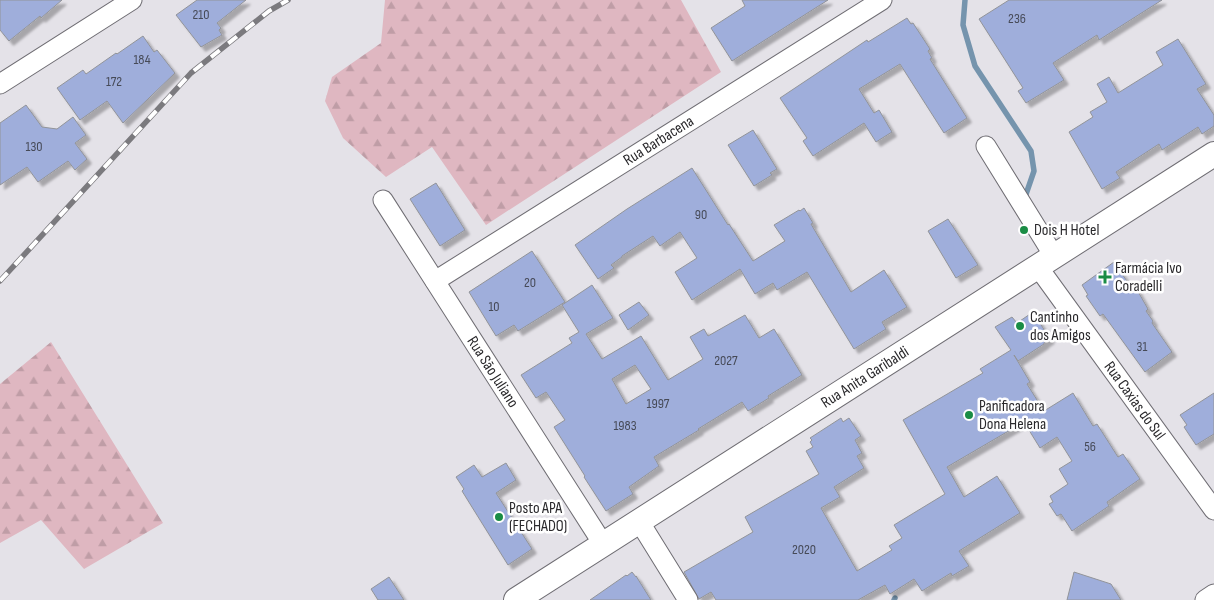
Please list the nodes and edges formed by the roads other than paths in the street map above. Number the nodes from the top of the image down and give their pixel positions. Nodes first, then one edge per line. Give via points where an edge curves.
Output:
1 (132, 0) edge
2 (882, 0) edge
3 (0, 84) edge
4 (986, 146) dead end
5 (1214, 154) edge
6 (383, 200) dead end
7 (1046, 262) junction
8 (435, 281) junction
9 (1214, 510) edge
10 (639, 521) junction
11 (603, 544) junction
12 (1214, 594) edge
13 (516, 600) edge
14 (688, 600) edge
15 (1205, 600) edge

1 - 3 street
2 - 8 street, Rua Barbacena
4 - 7 street, Rua Caxias do Sul
5 - 7 main road, Rua Anita Garibaldi
6 - 8 street, Rua São Juliano
7 - 9 street, Rua Caxias do Sul
7 - 10 main road, Rua Anita Garibaldi
8 - 11 street, Rua São Juliano
10 - 11 main road, Rua Anita Garibaldi
10 - 14 street
11 - 13 main road, Rua Anita Garibaldi
12 - 15 street

